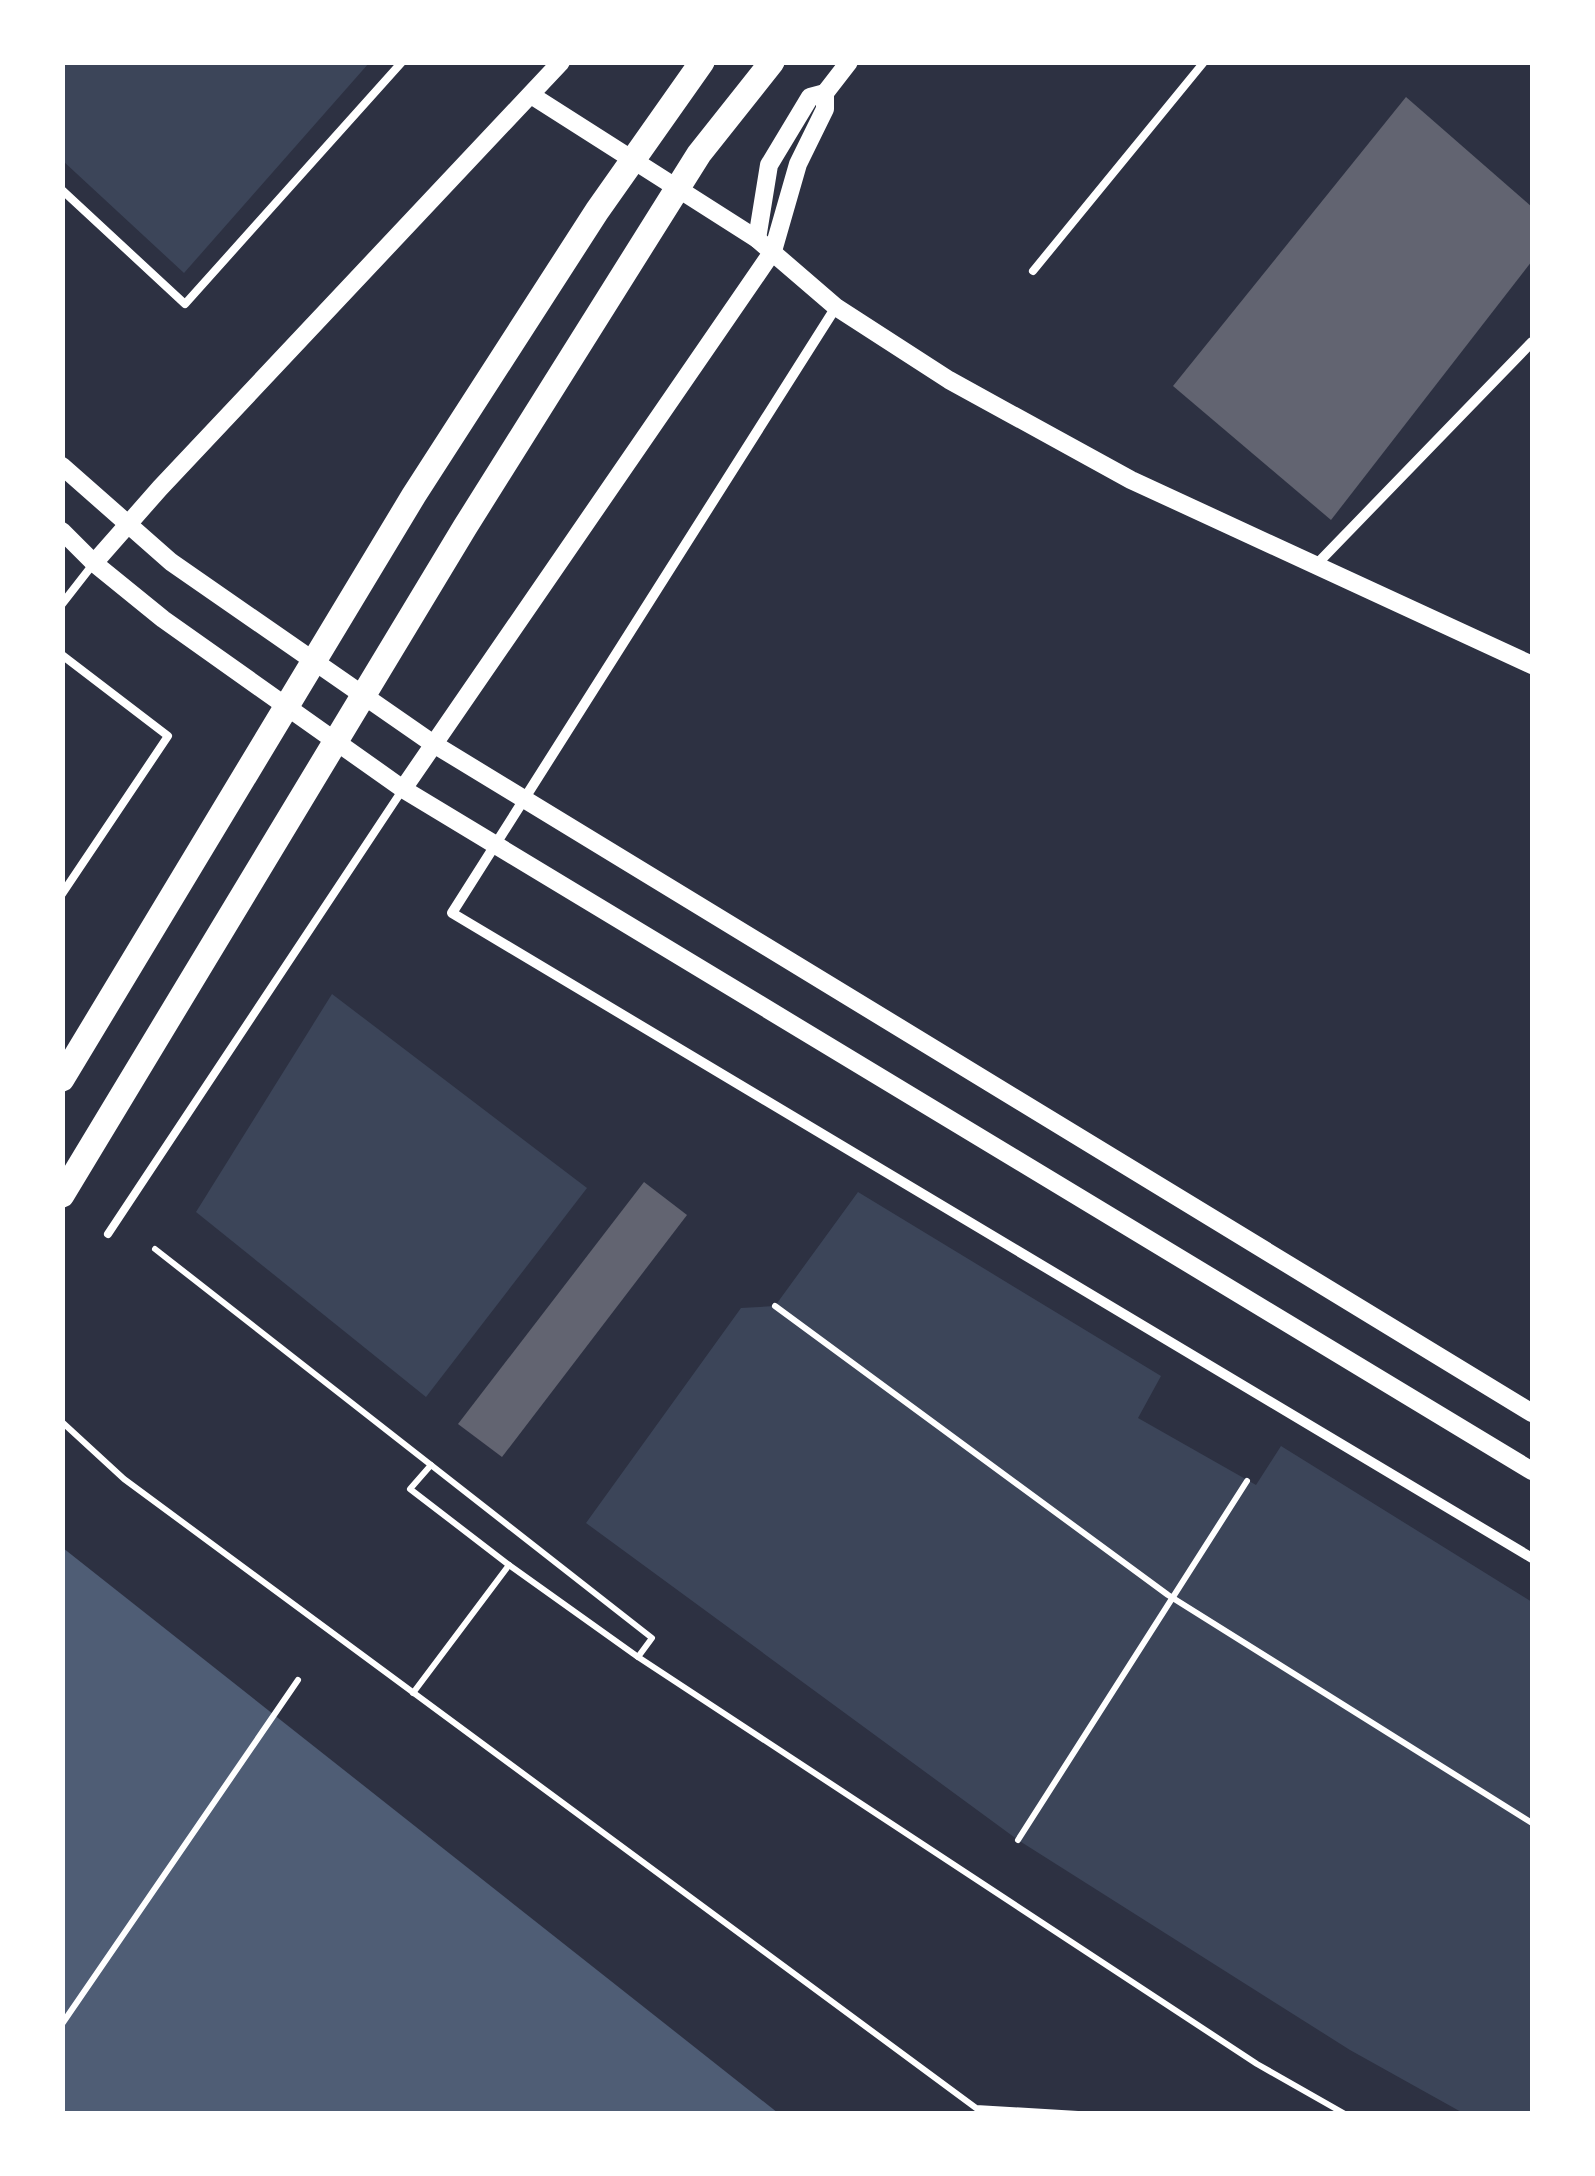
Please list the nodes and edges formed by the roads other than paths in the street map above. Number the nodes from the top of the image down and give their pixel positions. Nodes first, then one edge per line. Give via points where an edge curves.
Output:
1 (402, 62) edge
2 (561, 62) edge
3 (702, 62) edge
4 (772, 62) edge
5 (850, 62) edge
6 (1204, 62) edge
7 (825, 93) junction
8 (531, 95) junction
9 (62, 190) edge
10 (757, 240) junction
11 (774, 251) junction
12 (1033, 271) dead end
13 (836, 307) junction
14 (1532, 342) edge
15 (62, 466) edge
16 (125, 525) junction
17 (62, 531) edge
18 (94, 564) junction
19 (1313, 568) junction
20 (62, 604) edge
21 (62, 655) edge
22 (1532, 665) edge
23 (432, 744) junction
24 (403, 789) junction
25 (62, 894) edge
26 (62, 1078) edge
27 (62, 1195) edge
28 (108, 1234) dead end
29 (1532, 1413) edge
30 (1532, 1471) edge
31 (1532, 1558) edge

1 - 9 lane via 184,304
2 - 8 street
3 - 26 main road via 597,210 414,495
4 - 27 main road via 699,154 646,238
5 - 7 street
6 - 12 lane
7 - 10 street via 810,97 769,165
7 - 11 street
8 - 10 street
8 - 16 street
10 - 11 street
11 - 13 street
11 - 23 street
13 - 19 street via 950,380 1115,471
13 - 31 street via 452,913
14 - 19 street
15 - 16 street
16 - 18 street
16 - 23 street
17 - 18 street
18 - 20 lane
18 - 24 street
19 - 22 street
21 - 25 lane via 168,736
23 - 24 street
23 - 29 street
24 - 28 lane
24 - 30 street

